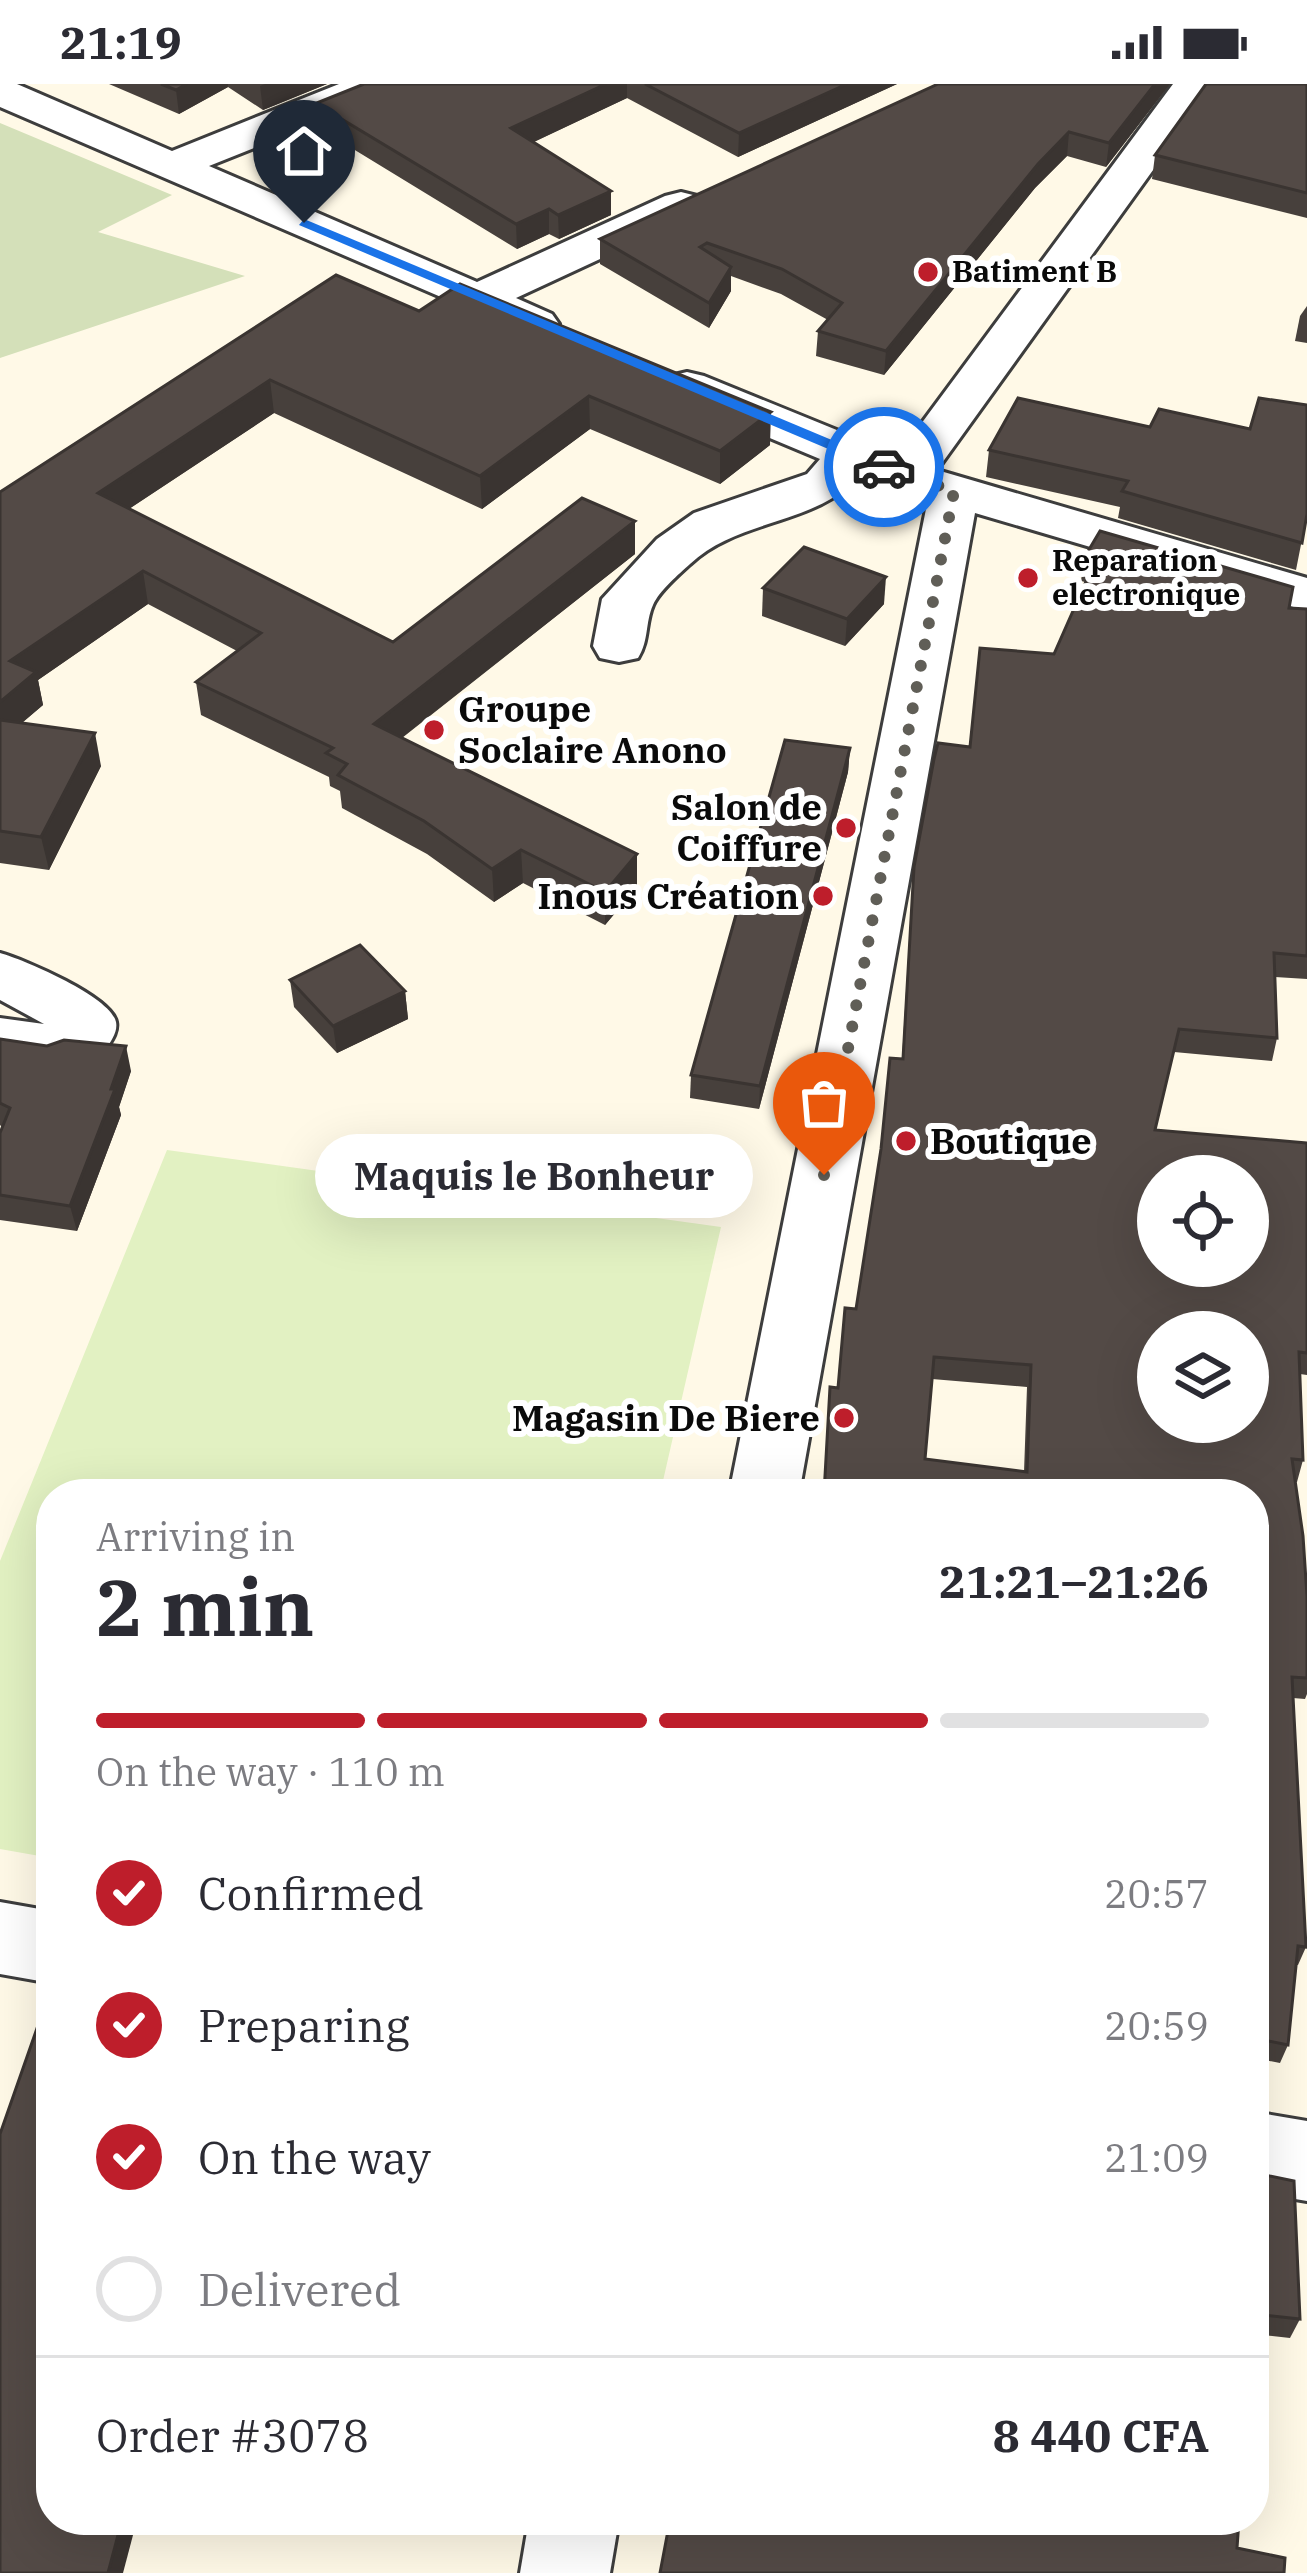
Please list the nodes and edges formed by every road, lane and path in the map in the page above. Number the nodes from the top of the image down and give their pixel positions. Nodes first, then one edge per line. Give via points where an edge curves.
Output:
1 (376, 84) edge
2 (1194, 84) edge
3 (0, 92) edge
4 (174, 165) junction
5 (710, 191) edge
6 (477, 299) junction
7 (587, 345) edge
8 (653, 372) edge
9 (850, 454) junction
10 (931, 484) junction
11 (1307, 595) edge
12 (619, 646) dead end
13 (0, 974) edge
14 (0, 1039) edge
15 (766, 1479) edge
16 (1269, 2155) edge
17 (1307, 2161) edge
18 (571, 2535) edge
19 (565, 2573) edge

1 - 4 street
2 - 10 street
3 - 4 street
4 - 6 street
5 - 6 street
6 - 7 street
8 - 9 street
9 - 10 street
9 - 12 street via 825,484 712,524 675,550 628,599
10 - 11 street
10 - 15 street
13 - 14 street via 86,1020 85,1034 70,1044
16 - 17 street
18 - 19 street

